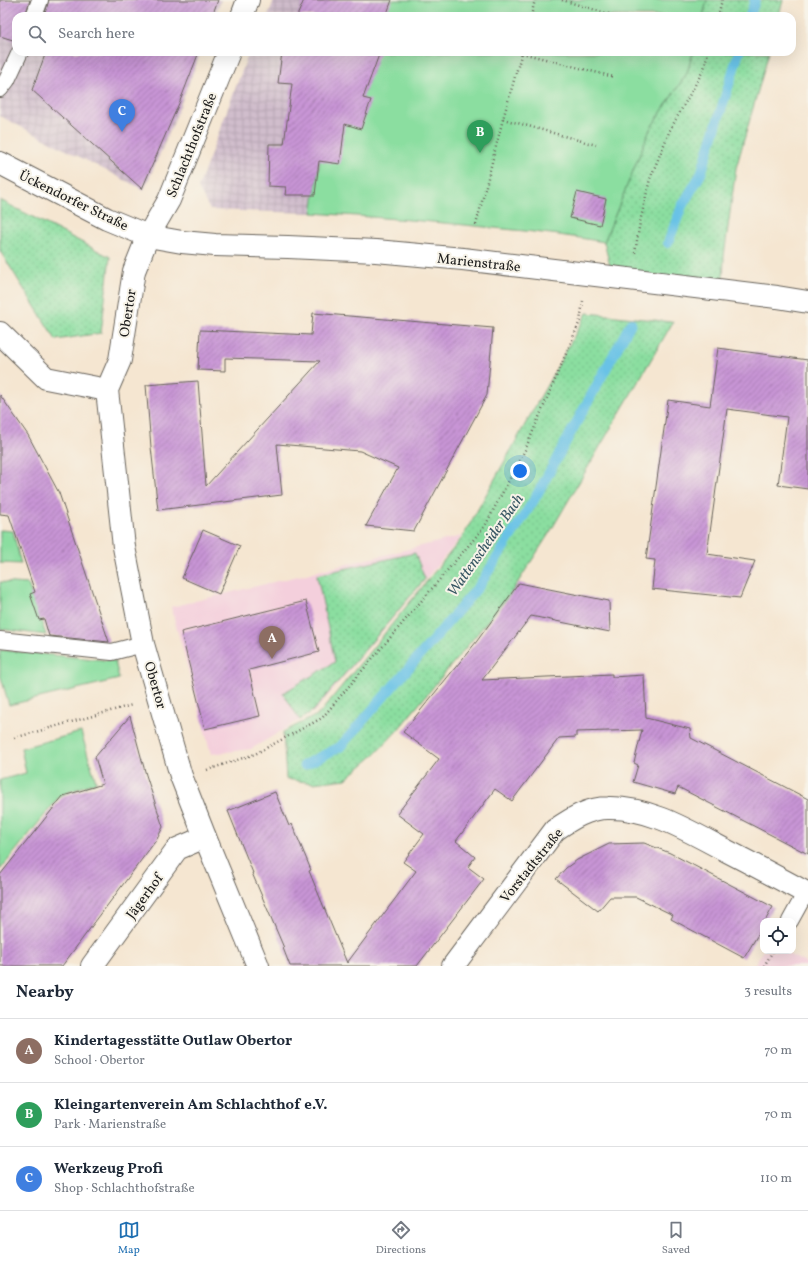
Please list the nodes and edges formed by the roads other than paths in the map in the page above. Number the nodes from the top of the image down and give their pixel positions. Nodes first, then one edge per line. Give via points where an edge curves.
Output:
1 (40, 0) edge
2 (248, 0) edge
3 (36, 12) edge
4 (244, 12) edge
5 (18, 56) edge
6 (227, 56) edge
7 (0, 89) edge
8 (0, 163) edge
9 (148, 236) junction
10 (808, 302) edge
11 (0, 333) edge
12 (107, 390) junction
13 (0, 640) edge
14 (143, 644) junction
15 (204, 837) junction
16 (807, 893) edge
17 (792, 918) edge
18 (92, 966) edge
19 (258, 966) edge
20 (453, 966) edge

1 - 3 lane
2 - 4 street
5 - 7 lane
6 - 9 street, Schlachthofstraße via 169,200
8 - 9 street, Ückendorfer Straße via 107,219
9 - 10 street, Marienstraße via 215,245 376,251 463,259
9 - 12 street, Obertor via 134,272 120,360
11 - 12 street via 46,378
12 - 14 street, Obertor via 124,547
13 - 14 lane via 112,652
14 - 15 street, Obertor via 181,776
15 - 18 street, Jägerhof via 177,850
15 - 19 street, Obertor
16 - 17 lane
16 - 20 street, Vorstadtstraße via 666,820 640,811 608,808 594,810 574,817 556,830

